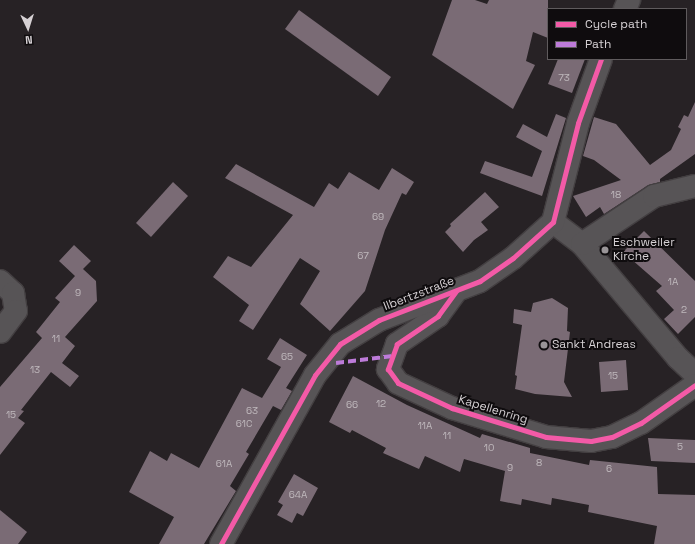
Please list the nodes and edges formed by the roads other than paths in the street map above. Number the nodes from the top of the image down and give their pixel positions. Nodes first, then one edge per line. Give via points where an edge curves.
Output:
1 (601, 60) edge
2 (695, 186) edge
3 (553, 222) junction
4 (582, 244) junction
5 (0, 281) edge
6 (456, 291) junction
7 (0, 332) edge
8 (695, 374) edge
9 (695, 385) edge
10 (221, 544) edge

1 - 3 street via 578,123
2 - 4 street via 654,196
3 - 4 street
3 - 6 street, Ilbertzstraße via 513,258 480,281
4 - 8 street via 678,358
5 - 7 street via 13,293 16,310
6 - 9 street, Kapellenring via 438,316 397,344 388,369 398,383 452,408 546,437 591,441 612,437 642,423
6 - 10 street, Ilbertzstraße via 379,320 340,344 315,375

